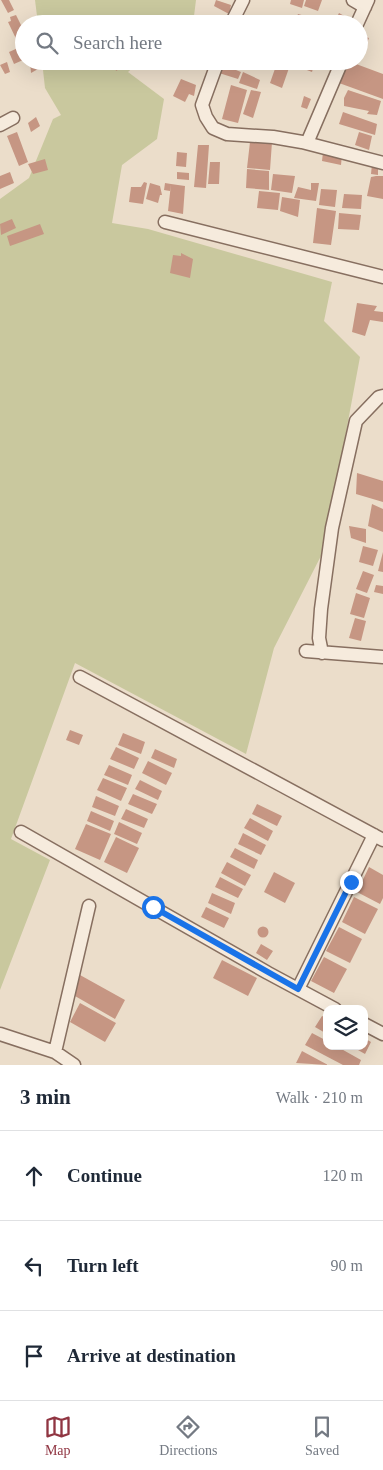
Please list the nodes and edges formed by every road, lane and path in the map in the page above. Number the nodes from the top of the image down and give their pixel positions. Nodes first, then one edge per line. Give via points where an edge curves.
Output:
1 (243, 0) edge
2 (353, 0) edge
3 (366, 3) edge
4 (236, 15) edge
5 (361, 15) edge
6 (215, 70) edge
7 (338, 70) edge
8 (13, 118) dead end
9 (0, 125) edge
10 (308, 143) junction
11 (383, 163) edge
12 (165, 222) dead end
13 (383, 277) edge
14 (383, 396) edge
15 (306, 652) dead end
16 (322, 653) junction
17 (383, 657) edge
18 (80, 677) dead end
19 (21, 832) dead end
20 (379, 838) edge
21 (88, 906) dead end
22 (298, 989) junction
23 (328, 1005) edge
24 (368, 1026) edge
25 (0, 1034) edge
26 (383, 1034) edge
27 (55, 1052) junction
28 (74, 1065) edge

1 - 4 street
2 - 3 street
3 - 5 street
6 - 10 street via 202,105 214,128 227,134 273,136
7 - 10 street
8 - 9 street
10 - 11 street
12 - 13 street
14 - 16 street via 356,421 327,554 319,638
15 - 16 street
16 - 17 street
18 - 20 street
19 - 22 street
20 - 22 street
21 - 27 street
22 - 23 street
24 - 26 street
25 - 27 street
27 - 28 street

